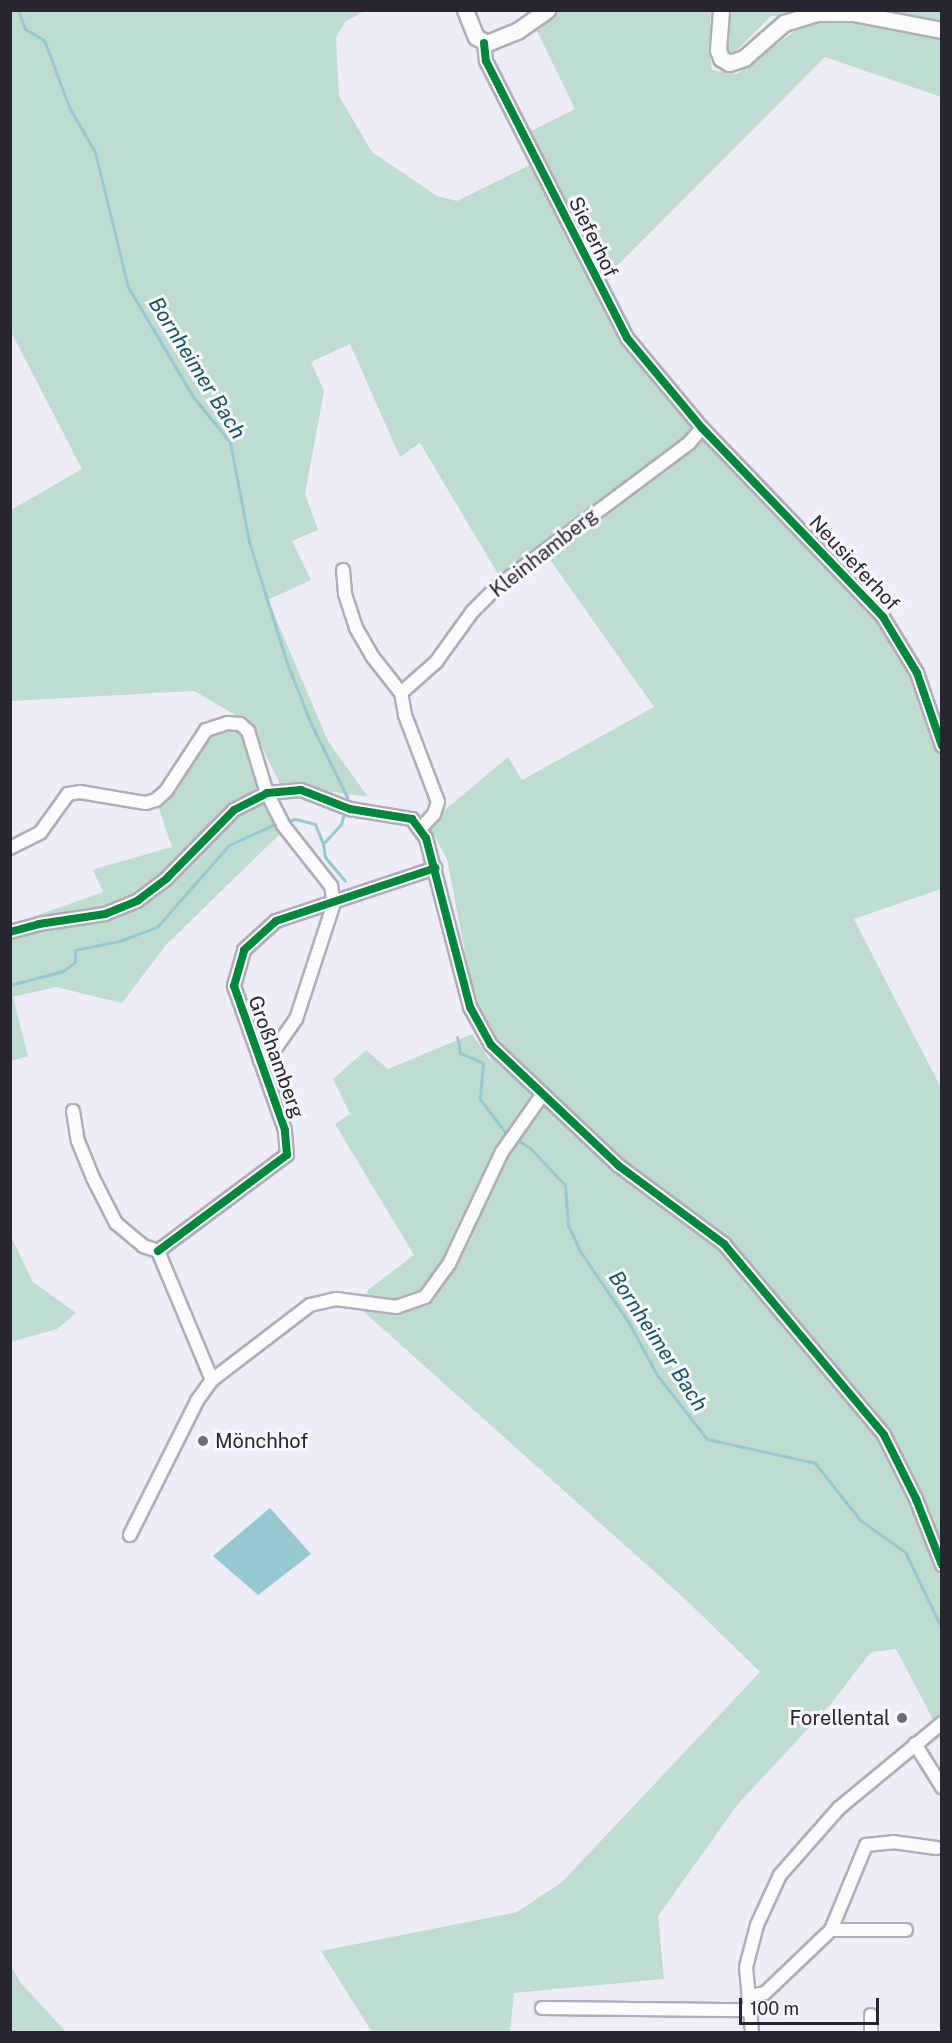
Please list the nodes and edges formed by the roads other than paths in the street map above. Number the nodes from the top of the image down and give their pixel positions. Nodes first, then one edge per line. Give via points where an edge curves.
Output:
1 (465, 10) edge
2 (547, 10) edge
3 (721, 10) edge
4 (942, 30) edge
5 (484, 43) junction
6 (702, 428) junction
7 (342, 570) dead end
8 (401, 693) junction
9 (942, 746) edge
10 (267, 793) junction
11 (421, 828) junction
12 (10, 848) edge
13 (435, 868) junction
14 (334, 903) junction
15 (10, 932) edge
16 (260, 1060) junction
17 (542, 1095) junction
18 (73, 1111) dead end
19 (158, 1251) junction
20 (212, 1380) junction
21 (130, 1535) dead end
22 (942, 1565) edge
23 (942, 1723) edge
24 (915, 1744) junction
25 (942, 1787) edge
26 (937, 1848) dead end
27 (831, 1930) junction
28 (906, 1930) dead end
29 (748, 1996) junction
30 (542, 2008) dead end
31 (748, 2010) junction
32 (871, 2015) dead end
33 (752, 2032) edge
34 (871, 2032) edge

1 - 5 main road via 476,37
2 - 5 main road via 497,42
3 - 4 main road via 718,50 729,63 744,58 784,23 816,13 853,13
5 - 6 street, Sieferhof via 486,62 627,338
6 - 8 street, Kleinhamberg via 689,443 498,586 472,612 436,662
6 - 9 street, Neusieferhof via 883,617 917,673
7 - 8 street via 356,628
8 - 11 street via 405,715 438,802 434,814
10 - 11 street via 301,790 350,809 400,814
10 - 12 street via 248,731 240,724 215,725 206,730 156,800 146,803 80,792 68,794 40,833
10 - 14 street via 299,849 331,886
10 - 15 street via 234,810 167,878 137,901 105,914
11 - 13 street
13 - 14 street, Großhamberg
13 - 17 street via 476,1023 491,1045
14 - 16 street, Großhamberg via 296,1019 275,1048
14 - 16 street, Großhamberg via 276,921 260,932 238,960 234,986
16 - 19 street, Großhamberg via 285,1131 287,1155
17 - 20 street via 502,1152 449,1264 425,1297 396,1308 336,1299 316,1302 295,1313
17 - 22 street via 619,1166 724,1244 884,1435 916,1499
18 - 19 street via 78,1141 116,1223 143,1246
19 - 20 street
20 - 21 street via 197,1401
23 - 24 street
24 - 25 street
24 - 29 street via 839,1808 791,1859 757,1925 746,1967
26 - 27 street via 893,1842 866,1845
27 - 28 street
27 - 29 street via 765,1993
29 - 31 street
30 - 31 street
31 - 33 street
32 - 34 street

